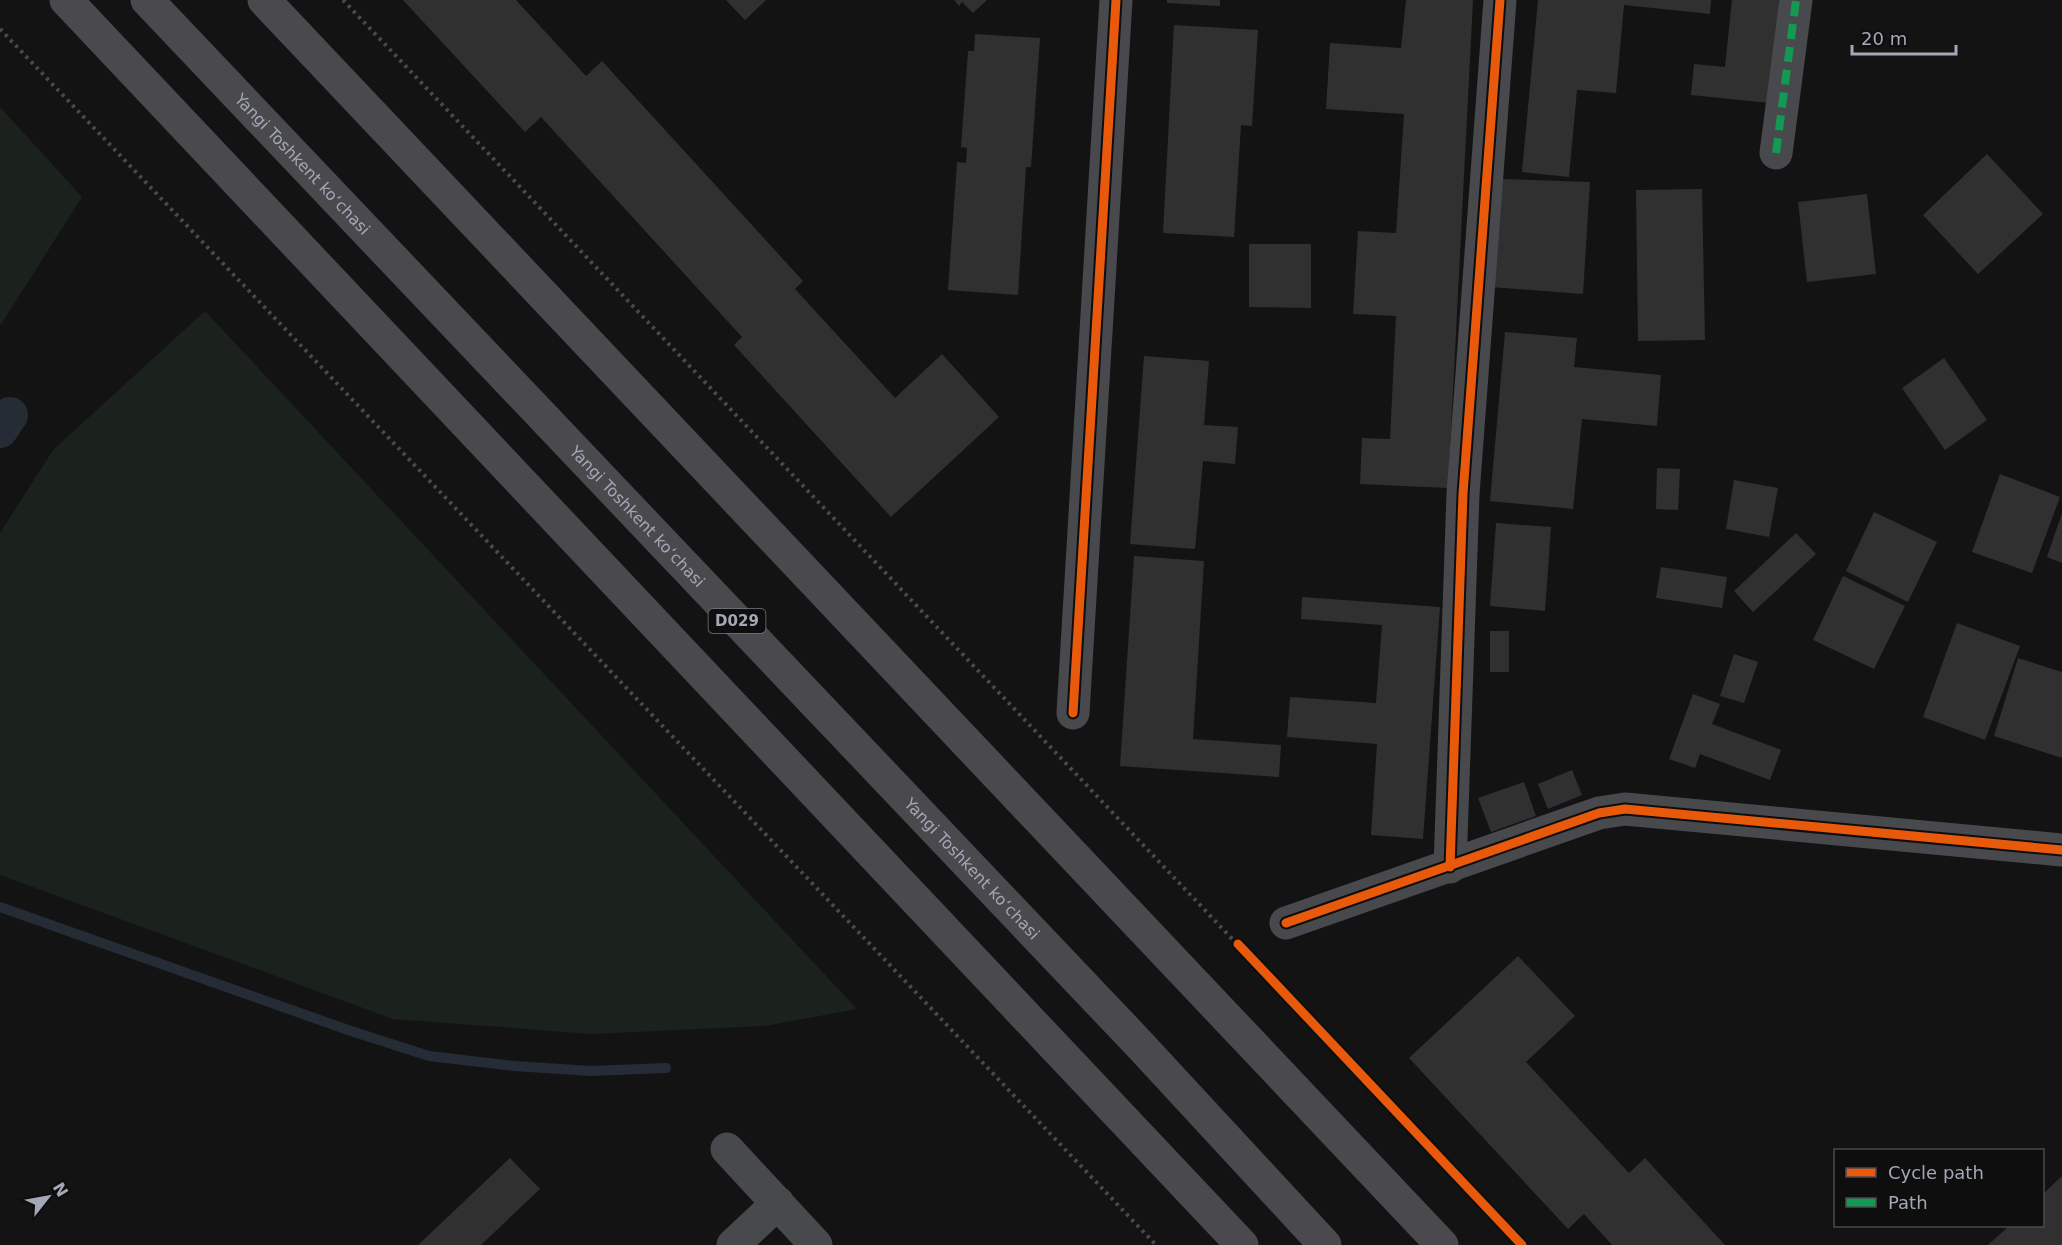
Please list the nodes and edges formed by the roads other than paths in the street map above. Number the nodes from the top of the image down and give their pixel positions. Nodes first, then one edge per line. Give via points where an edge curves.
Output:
1 (66, 0) edge
2 (147, 0) edge
3 (264, 0) edge
4 (1116, 0) edge
5 (1500, 0) edge
6 (1796, 0) edge
7 (1776, 153) dead end
8 (1073, 713) dead end
9 (2062, 850) edge
10 (1450, 867) junction
11 (1286, 923) dead end
12 (727, 1149) dead end
13 (778, 1203) junction
14 (733, 1245) edge
15 (816, 1245) edge
16 (1242, 1245) edge
17 (1325, 1245) edge
18 (1442, 1245) edge

1 - 16 main road
2 - 17 main road, Yangi Toshkent ko‘chasi / D029 via 1140,1045
3 - 18 main road
4 - 8 street
5 - 10 street via 1463,494
6 - 7 street
9 - 10 street via 1625,809 1599,813
10 - 11 street
12 - 13 street
13 - 14 street
13 - 15 street

